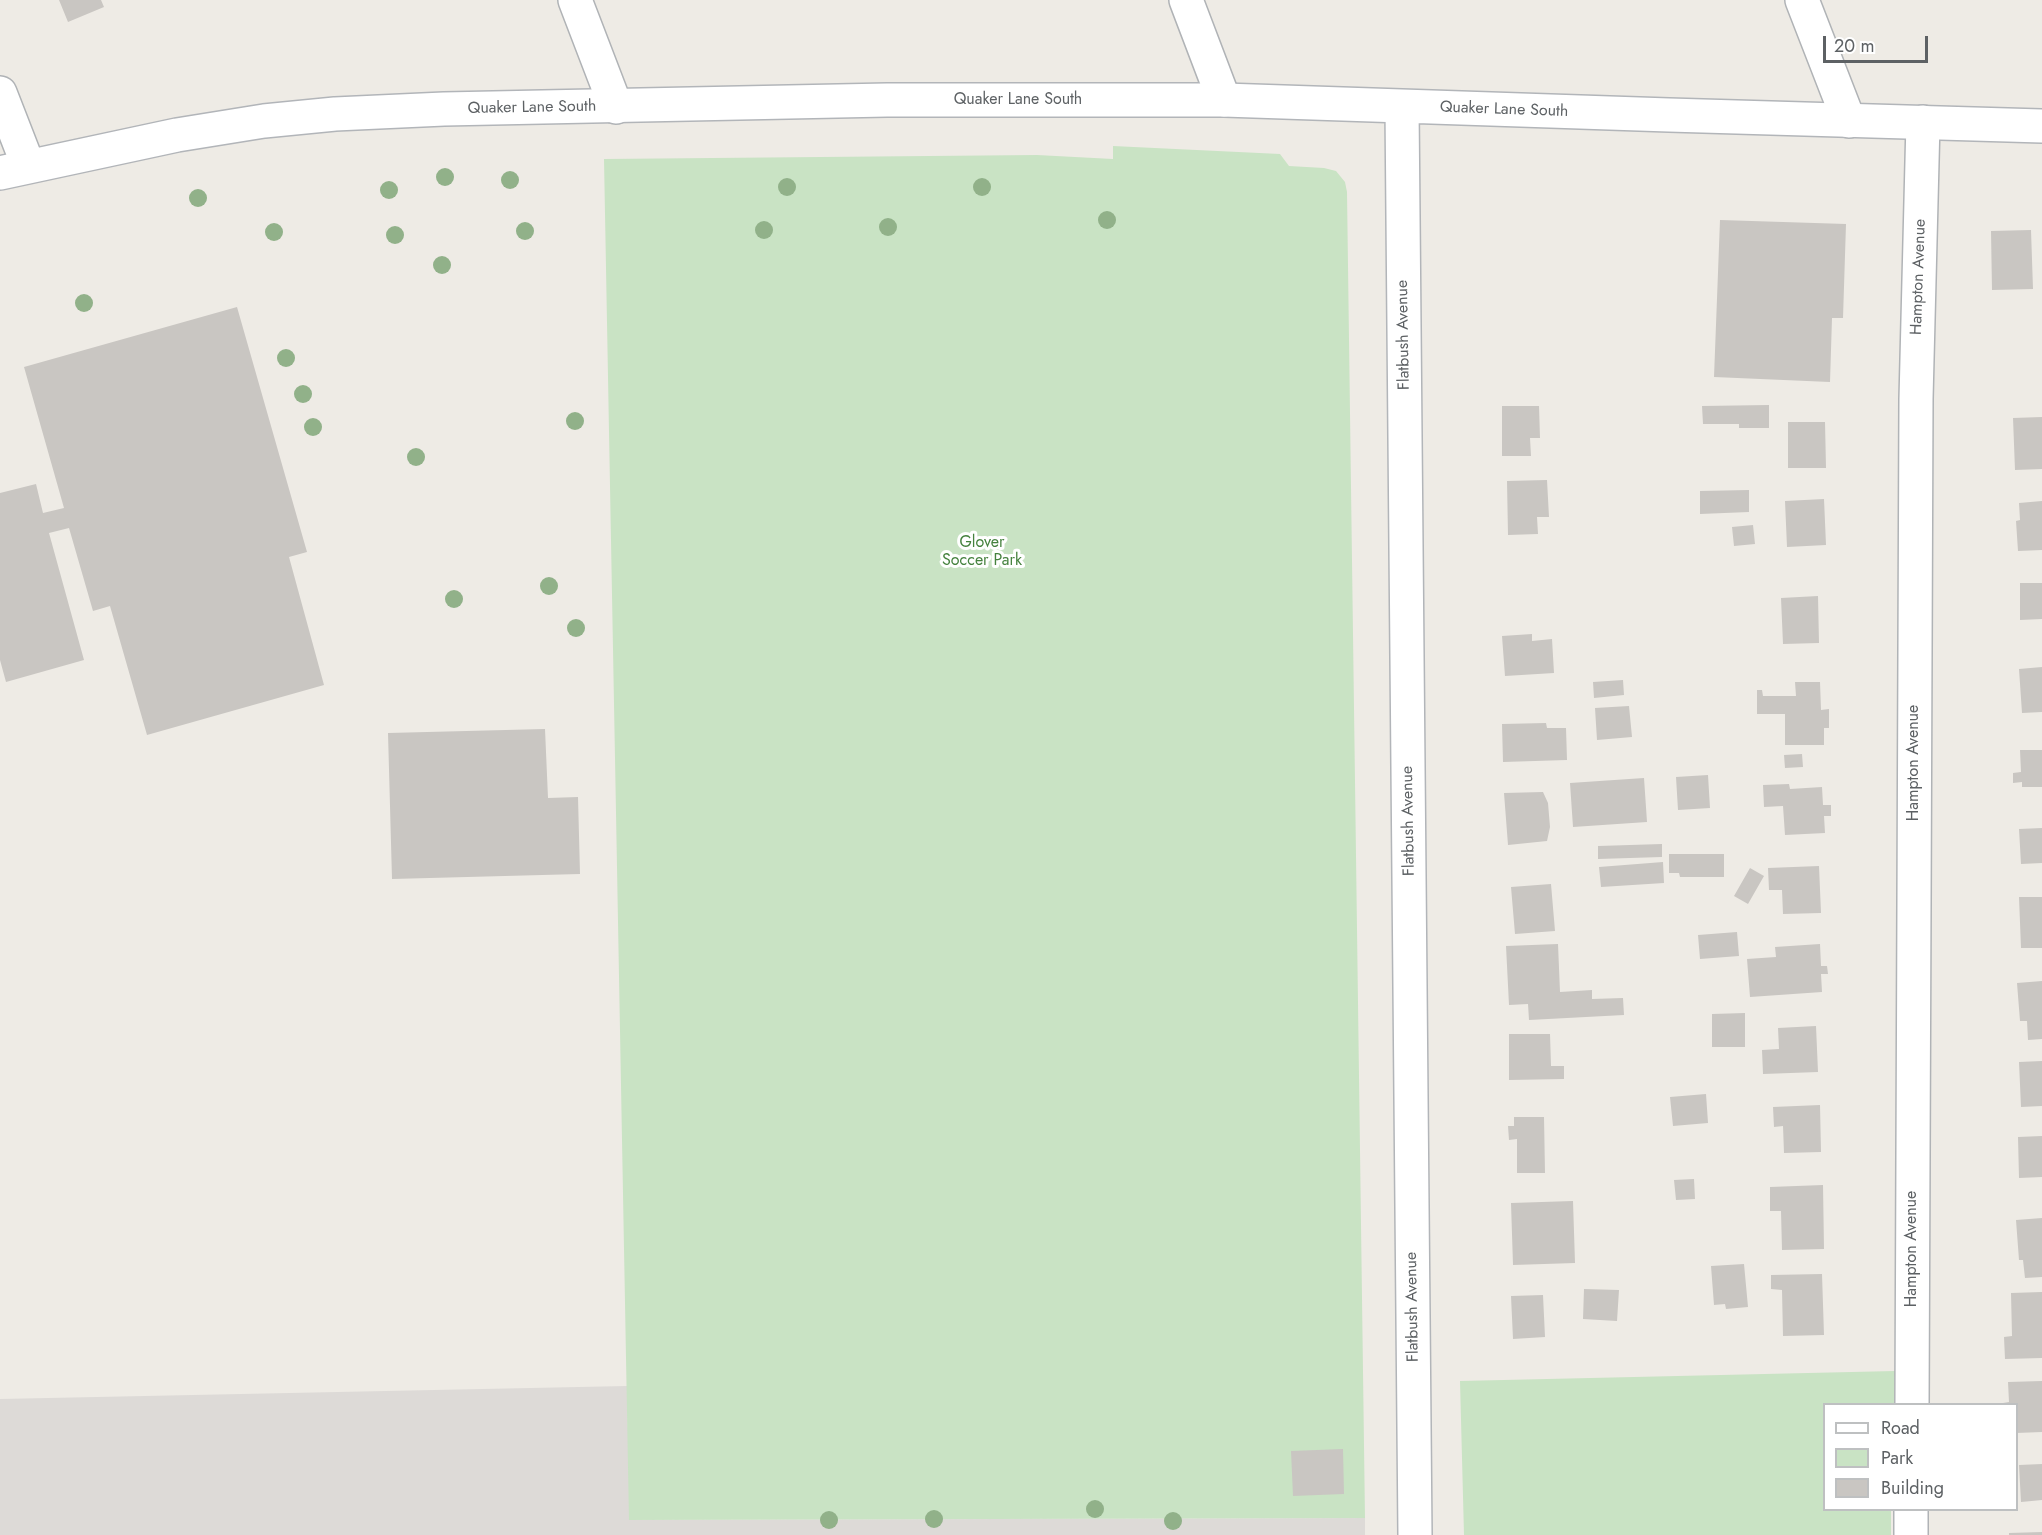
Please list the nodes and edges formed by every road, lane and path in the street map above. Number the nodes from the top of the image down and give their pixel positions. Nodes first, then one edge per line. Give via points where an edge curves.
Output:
1 (575, 0) edge
2 (1186, 0) edge
3 (1802, 0) edge
4 (0, 93) edge
5 (1224, 100) junction
6 (616, 107) junction
7 (1402, 107) junction
8 (1849, 121) junction
9 (1923, 122) junction
10 (2042, 126) edge
11 (14, 169) edge
12 (1912, 1403) edge
13 (1911, 1511) edge
14 (1415, 1535) edge
15 (1911, 1535) edge

1 - 6 street
2 - 5 street
3 - 8 street
4 - 11 street
5 - 6 street, Quaker Lane South via 887,100
5 - 7 street, Quaker Lane South
6 - 11 street, Quaker Lane South via 444,109 264,121
7 - 8 street, Quaker Lane South
7 - 14 street, Flatbush Avenue
8 - 9 street, Quaker Lane South
9 - 10 street, Quaker Lane South
9 - 12 street, Hampton Avenue via 1916,411
13 - 15 street

